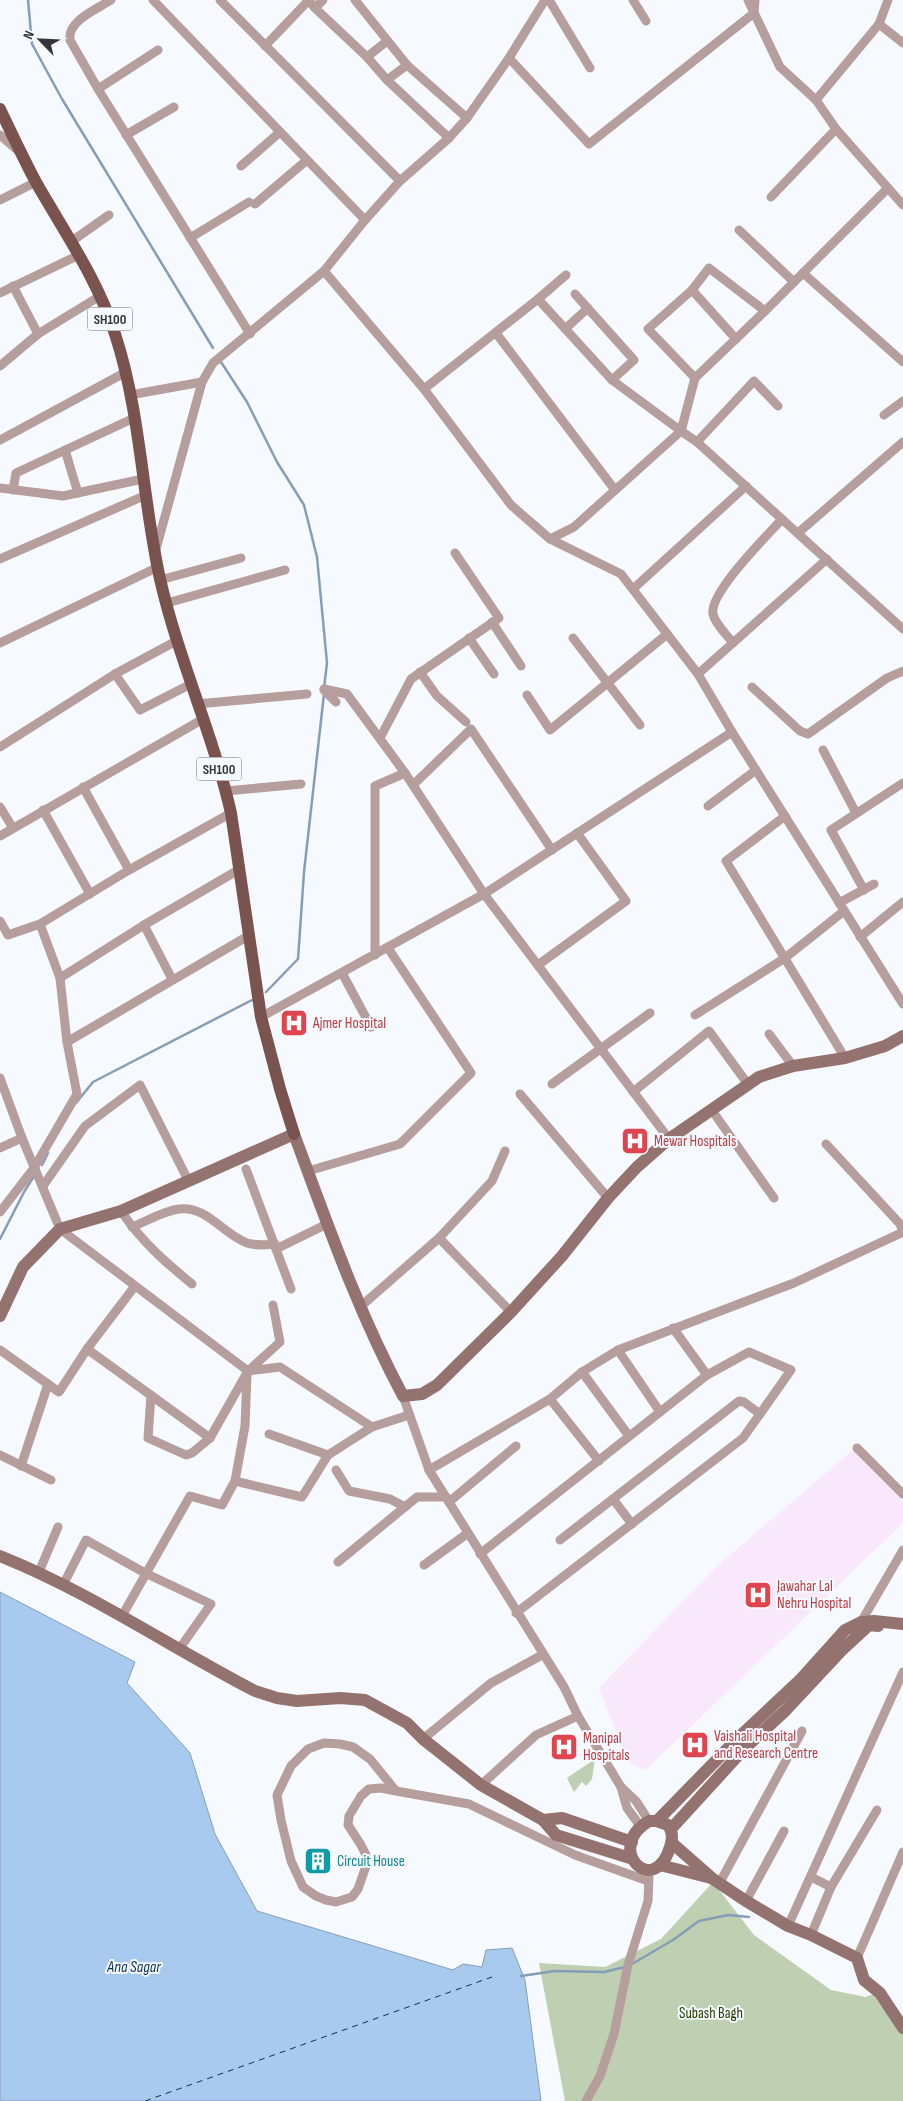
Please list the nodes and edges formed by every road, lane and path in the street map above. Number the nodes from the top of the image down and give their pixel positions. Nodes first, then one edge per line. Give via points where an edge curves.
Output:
1 (111, 0) edge
2 (153, 0) edge
3 (220, 0) edge
4 (324, 0) edge
5 (355, 0) edge
6 (545, 0) edge
7 (549, 0) edge
8 (633, 0) edge
9 (748, 0) edge
10 (755, 0) edge
11 (888, 0) edge
12 (311, 3) edge
13 (754, 13) junction
14 (646, 21) dead end
15 (879, 24) junction
16 (387, 41) junction
17 (903, 43) edge
18 (265, 46) junction
19 (158, 50) dead end
20 (367, 57) junction
21 (509, 58) junction
22 (407, 65) junction
23 (590, 68) dead end
24 (387, 80) junction
25 (98, 89) junction
26 (816, 100) junction
27 (174, 107) dead end
28 (0, 110) edge
29 (467, 118) junction
30 (836, 129) junction
31 (280, 132) junction
32 (0, 135) edge
33 (126, 135) junction
34 (449, 138) junction
35 (23, 155) junction
36 (308, 160) junction
37 (241, 166) dead end
38 (400, 181) junction
39 (36, 182) junction
40 (888, 188) junction
41 (771, 197) dead end
42 (0, 200) edge
43 (903, 205) edge
44 (109, 215) dead end
45 (365, 220) junction
46 (739, 230) dead end
47 (190, 238) junction
48 (72, 241) junction
49 (79, 255) junction
50 (324, 271) junction
51 (803, 273) junction
52 (566, 275) dead end
53 (794, 282) junction
54 (13, 286) junction
55 (692, 290) junction
56 (0, 294) edge
57 (575, 294) dead end
58 (100, 296) junction
59 (538, 300) junction
60 (588, 308) junction
61 (765, 311) junction
62 (565, 329) junction
63 (496, 333) junction
64 (38, 334) junction
65 (250, 334) junction
66 (736, 339) junction
67 (903, 362) edge
68 (0, 366) edge
69 (126, 372) junction
70 (695, 378) junction
71 (612, 380) junction
72 (202, 382) junction
73 (424, 389) junction
74 (130, 395) junction
75 (903, 403) edge
76 (778, 406) dead end
77 (884, 416) dead end
78 (134, 418) junction
79 (681, 431) junction
80 (0, 440) edge
81 (698, 442) junction
82 (903, 442) edge
83 (64, 450) junction
84 (143, 479) junction
85 (746, 486) junction
86 (1, 489) edge
87 (13, 490) junction
88 (615, 490) junction
89 (78, 493) junction
90 (146, 495) junction
91 (782, 519) junction
92 (798, 533) junction
93 (550, 540) junction
94 (155, 552) junction
95 (455, 552) dead end
96 (241, 558) dead end
97 (0, 559) edge
98 (827, 559) junction
99 (158, 567) junction
100 (285, 570) dead end
101 (160, 580) junction
102 (633, 590) junction
103 (167, 603) junction
104 (492, 622) junction
105 (903, 629) edge
106 (666, 635) junction
107 (469, 638) junction
108 (573, 638) dead end
109 (178, 640) junction
110 (0, 643) edge
111 (733, 643) junction
112 (521, 666) dead end
113 (420, 672) junction
114 (903, 672) edge
115 (115, 674) junction
116 (494, 674) dead end
117 (698, 674) junction
118 (607, 682) junction
119 (191, 684) junction
120 (752, 687) dead end
121 (307, 694) dead end
122 (527, 695) dead end
123 (336, 702) dead end
124 (197, 704) junction
125 (203, 719) junction
126 (466, 722) dead end
127 (640, 725) dead end
128 (732, 732) junction
129 (380, 738) junction
130 (0, 747) edge
131 (823, 750) dead end
132 (756, 770) junction
133 (405, 773) junction
134 (903, 783) edge
135 (301, 784) dead end
136 (413, 785) junction
137 (83, 787) junction
138 (226, 792) junction
139 (708, 806) dead end
140 (0, 807) edge
141 (43, 810) junction
142 (231, 813) junction
143 (856, 813) junction
144 (785, 816) junction
145 (13, 828) junction
146 (578, 833) junction
147 (0, 836) edge
148 (552, 850) junction
149 (240, 869) junction
150 (129, 870) junction
151 (874, 884) dead end
152 (864, 890) junction
153 (90, 894) junction
154 (484, 894) junction
155 (903, 902) edge
156 (842, 907) junction
157 (0, 921) edge
158 (40, 924) junction
159 (144, 925) junction
160 (248, 936) junction
161 (860, 937) junction
162 (388, 948) junction
163 (375, 955) junction
164 (785, 958) junction
165 (538, 965) junction
166 (342, 973) junction
167 (60, 978) junction
168 (172, 979) junction
169 (903, 1004) edge
170 (650, 1013) dead end
171 (261, 1014) junction
172 (695, 1015) dead end
173 (371, 1027) dead end
174 (769, 1034) dead end
175 (903, 1036) edge
176 (67, 1042) junction
177 (601, 1049) junction
178 (845, 1058) junction
179 (793, 1066) junction
180 (0, 1080) edge
181 (747, 1083) junction
182 (552, 1084) dead end
183 (634, 1092) junction
184 (520, 1094) dead end
185 (711, 1109) junction
186 (294, 1134) junction
187 (22, 1138) junction
188 (669, 1139) junction
189 (826, 1144) dead end
190 (0, 1148) edge
191 (505, 1151) dead end
192 (34, 1168) junction
193 (246, 1169) dead end
194 (308, 1171) junction
195 (189, 1182) junction
196 (43, 1186) junction
197 (608, 1198) junction
198 (774, 1198) dead end
199 (121, 1211) junction
200 (0, 1212) edge
201 (327, 1224) junction
202 (132, 1227) junction
203 (60, 1229) junction
204 (903, 1232) edge
205 (439, 1238) junction
206 (275, 1246) junction
207 (192, 1284) dead end
208 (135, 1286) junction
209 (291, 1289) dead end
210 (273, 1305) dead end
211 (360, 1307) junction
212 (511, 1312) junction
213 (0, 1316) edge
214 (673, 1328) junction
215 (0, 1350) edge
216 (87, 1350) junction
217 (618, 1350) junction
218 (248, 1371) junction
219 (582, 1372) junction
220 (707, 1375) junction
221 (48, 1384) junction
222 (58, 1392) junction
223 (151, 1395) junction
224 (44, 1396) junction
225 (403, 1396) junction
226 (550, 1400) junction
227 (660, 1412) junction
228 (760, 1414) junction
229 (409, 1416) junction
230 (372, 1427) junction
231 (269, 1434) dead end
232 (629, 1436) junction
233 (210, 1438) junction
234 (516, 1446) dead end
235 (857, 1448) dead end
236 (0, 1455) edge
237 (328, 1455) junction
238 (599, 1461) junction
239 (21, 1466) junction
240 (336, 1470) dead end
241 (430, 1470) junction
242 (50, 1480) dead end
243 (235, 1481) junction
244 (903, 1494) edge
245 (613, 1499) junction
246 (447, 1500) junction
247 (405, 1507) junction
248 (632, 1524) junction
249 (58, 1527) dead end
250 (468, 1533) junction
251 (560, 1540) dead end
252 (903, 1550) edge
253 (480, 1554) junction
254 (0, 1556) edge
255 (338, 1562) dead end
256 (424, 1565) dead end
257 (38, 1572) junction
258 (145, 1573) junction
259 (63, 1585) junction
260 (516, 1613) junction
261 (122, 1616) junction
262 (861, 1622) junction
263 (903, 1624) edge
264 (903, 1630) edge
265 (180, 1648) junction
266 (542, 1655) junction
267 (903, 1672) edge
268 (804, 1683) junction
269 (578, 1716) junction
270 (802, 1731) dead end
271 (423, 1739) junction
272 (740, 1744) junction
273 (481, 1785) junction
274 (396, 1792) junction
275 (877, 1810) dead end
276 (542, 1820) junction
277 (649, 1823) junction
278 (671, 1829) junction
279 (784, 1831) dead end
280 (632, 1842) junction
281 (672, 1843) junction
282 (903, 1852) edge
283 (630, 1858) junction
284 (652, 1872) junction
285 (811, 1877) junction
286 (716, 1881) junction
287 (831, 1887) junction
288 (746, 1901) junction
289 (788, 1926) junction
290 (811, 1935) junction
291 (857, 1958) junction
292 (903, 2028) edge
293 (586, 2101) edge

1 - 25 street via 74,25 69,34
2 - 31 street
3 - 18 street
4 - 12 street
5 - 16 street
6 - 21 street
7 - 23 street
8 - 14 street
9 - 13 street
10 - 13 street
11 - 15 street
12 - 18 street
12 - 20 street
13 - 21 street via 589,144
13 - 26 street via 780,67
15 - 17 street
15 - 26 street
16 - 20 street
16 - 22 street
18 - 38 street
19 - 25 street
20 - 24 street
21 - 29 street
22 - 24 street
22 - 29 street
24 - 34 street
25 - 33 street
26 - 30 street
27 - 33 street
28 - 35 main road, SH100
29 - 34 street
30 - 40 street
30 - 41 street
31 - 36 street
31 - 37 street
32 - 35 street
33 - 47 street
34 - 38 street
35 - 39 main road, SH100
36 - 45 street
36 - 47 street via 252,203
38 - 45 street
39 - 42 street
39 - 48 main road, SH100
40 - 43 street
40 - 51 street
44 - 48 street
45 - 50 street
46 - 53 street
47 - 65 street
48 - 49 main road, SH100
49 - 54 street
49 - 58 main road, SH100
50 - 65 street
50 - 73 street
51 - 53 street
51 - 67 street
52 - 59 street
53 - 61 street
54 - 56 street
54 - 64 street
55 - 61 street via 709,268
55 - 66 street
55 - 70 street via 648,329
57 - 60 street
58 - 64 street
58 - 69 main road, SH100
59 - 62 street
59 - 63 street
60 - 62 street
60 - 71 street via 634,360
61 - 66 street
62 - 71 street
63 - 73 street
63 - 88 street
64 - 68 street
65 - 72 street via 212,363
66 - 70 street
69 - 74 main road, SH100
69 - 80 street
70 - 79 street
71 - 79 street
72 - 74 street
72 - 94 street
73 - 93 street via 511,505
74 - 78 main road, SH100
75 - 77 street
76 - 81 street via 754,381
78 - 83 street
78 - 84 main road, SH100
79 - 81 street
79 - 88 street
81 - 85 street
82 - 92 street
83 - 87 street via 16,473
83 - 89 street
84 - 89 street
84 - 90 main road, SH100
85 - 91 street
85 - 102 street
86 - 87 street
87 - 89 street via 63,496
88 - 93 street via 574,526
90 - 94 main road, SH100
90 - 97 street
91 - 92 street
91 - 111 street via 727,582 715,602 715,619
92 - 98 street
93 - 102 street via 621,574
94 - 99 main road, SH100
95 - 104 street via 499,618
96 - 101 street
98 - 105 street
98 - 111 street
99 - 101 main road, SH100
99 - 110 street
100 - 103 street
101 - 103 main road, SH100
102 - 106 street
103 - 109 main road, SH100
104 - 107 street
104 - 112 street
106 - 117 street
106 - 118 street
107 - 113 street
107 - 116 street
108 - 118 street
109 - 115 street
109 - 119 main road, SH100
111 - 117 street
113 - 126 street via 437,696
113 - 129 street via 411,679
114 - 120 street via 887,678 808,734 800,731
115 - 119 street via 140,710
115 - 130 street
117 - 128 street
118 - 122 street via 550,730
118 - 127 street
119 - 124 main road, SH100
121 - 124 street
123 - 129 street via 324,689 347,694
124 - 125 main road, SH100
125 - 137 street
125 - 138 main road, SH100
128 - 132 street
128 - 146 street
129 - 133 street
131 - 143 street
132 - 139 street
132 - 144 street
133 - 136 street
133 - 163 street via 376,786
134 - 143 street
135 - 138 street
136 - 148 street via 472,730
136 - 154 street
137 - 141 street
137 - 150 street
138 - 142 main road, SH100
140 - 145 street
141 - 145 street
141 - 153 street
142 - 149 main road, SH100
142 - 150 street
143 - 152 street via 830,830
144 - 156 street
144 - 164 street via 726,861
145 - 147 street
146 - 148 street
146 - 165 street via 626,901
148 - 154 street
149 - 159 street
149 - 160 main road, SH100
150 - 153 street
151 - 152 street
152 - 156 street
153 - 158 street
154 - 162 street
154 - 165 street
155 - 161 street
156 - 161 street
156 - 164 street
157 - 158 street via 7,940
158 - 167 street
159 - 167 street
159 - 168 street
160 - 168 street
160 - 171 main road, SH100
161 - 169 street
162 - 163 street
162 - 194 street via 471,1073 400,1144
163 - 166 street
164 - 172 street
164 - 178 street
165 - 177 street
166 - 171 street
166 - 173 street
167 - 176 street
168 - 176 street
170 - 177 street
171 - 186 main road, SH100
174 - 179 street
175 - 178 street via 885,1046
176 - 192 street via 77,1094
177 - 182 street
177 - 183 street
178 - 179 street
179 - 181 street
180 - 187 street
181 - 183 street via 709,1031
181 - 185 street
183 - 188 street
184 - 197 street
185 - 188 street
185 - 198 street
186 - 194 street
186 - 195 street
187 - 190 street
187 - 192 street
188 - 197 street
189 - 204 street via 900,1224
191 - 205 street via 492,1181
192 - 196 street
192 - 200 street
193 - 206 street
194 - 201 street
195 - 196 street via 140,1086 85,1126
195 - 199 street
196 - 203 street
197 - 212 street via 562,1256
199 - 202 street
199 - 203 street
201 - 206 street
201 - 211 street
202 - 206 street via 181,1208 213,1220 245,1243
202 - 207 street via 157,1256
203 - 208 street
203 - 213 street via 23,1267
204 - 214 street via 794,1284
205 - 211 street
205 - 212 street
206 - 209 street
208 - 216 street
208 - 218 street
210 - 218 street via 280,1342
211 - 225 street
212 - 225 street via 437,1385 422,1394
214 - 217 street
214 - 220 street
215 - 221 street
216 - 222 street
216 - 223 street
217 - 219 street
217 - 227 street
218 - 230 street via 280,1366
218 - 233 street
218 - 243 street via 245,1426
219 - 226 street
219 - 232 street
220 - 227 street
220 - 228 street via 749,1352 791,1370
221 - 222 street
221 - 224 street
222 - 224 street
223 - 233 street
223 - 233 street via 148,1438 186,1455
224 - 239 street
225 - 229 street
226 - 238 street
226 - 241 street
227 - 232 street
228 - 245 street via 739,1401
228 - 248 street via 743,1438
229 - 230 street
229 - 241 street
230 - 237 street
231 - 237 street
232 - 238 street
234 - 246 street
235 - 244 street
236 - 239 street
237 - 243 street via 302,1497
238 - 253 street
239 - 242 street
240 - 247 street via 349,1491 390,1498
241 - 246 street
243 - 258 street via 222,1505 190,1496
245 - 248 street
245 - 251 street
246 - 247 street via 417,1497
246 - 250 street
247 - 255 street
248 - 260 street
249 - 257 street
250 - 253 street
250 - 256 street
252 - 262 street
253 - 260 street
254 - 257 street
257 - 259 street
258 - 259 street via 86,1540
258 - 261 street
258 - 265 street via 211,1604
259 - 261 street
260 - 266 street
261 - 265 street
262 - 263 street
262 - 268 street via 845,1630
264 - 268 street via 869,1625
265 - 271 street via 255,1691 276,1698 297,1701 365,1700 407,1723
266 - 269 street via 564,1687
266 - 271 street via 491,1683
267 - 285 street
268 - 272 street
269 - 273 street via 536,1734
269 - 277 street via 621,1787 627,1808
270 - 286 street
271 - 273 street
272 - 277 street
272 - 278 street
273 - 276 street
274 - 274 street via 370,1759 353,1747 324,1743 308,1750 291,1766 277,1795 291,1861 303,1887 326,1900 336,1902 352,1897 366,1866 364,1850 348,1825 349,1816 369,1789
274 - 284 street via 468,1804 575,1855
275 - 287 street
276 - 280 street via 562,1818
276 - 283 street via 556,1835
277 - 278 street via 663,1822
277 - 280 street
278 - 281 street
279 - 288 street
280 - 283 street
281 - 284 street via 666,1858
281 - 286 street
282 - 291 street
283 - 284 street
284 - 286 street
284 - 293 street via 648,1901 628,1965 614,2034 600,2076
285 - 287 street
285 - 289 street
286 - 288 street
287 - 290 street
288 - 289 street
289 - 290 street
290 - 291 street
291 - 292 street via 864,1980 880,1993

